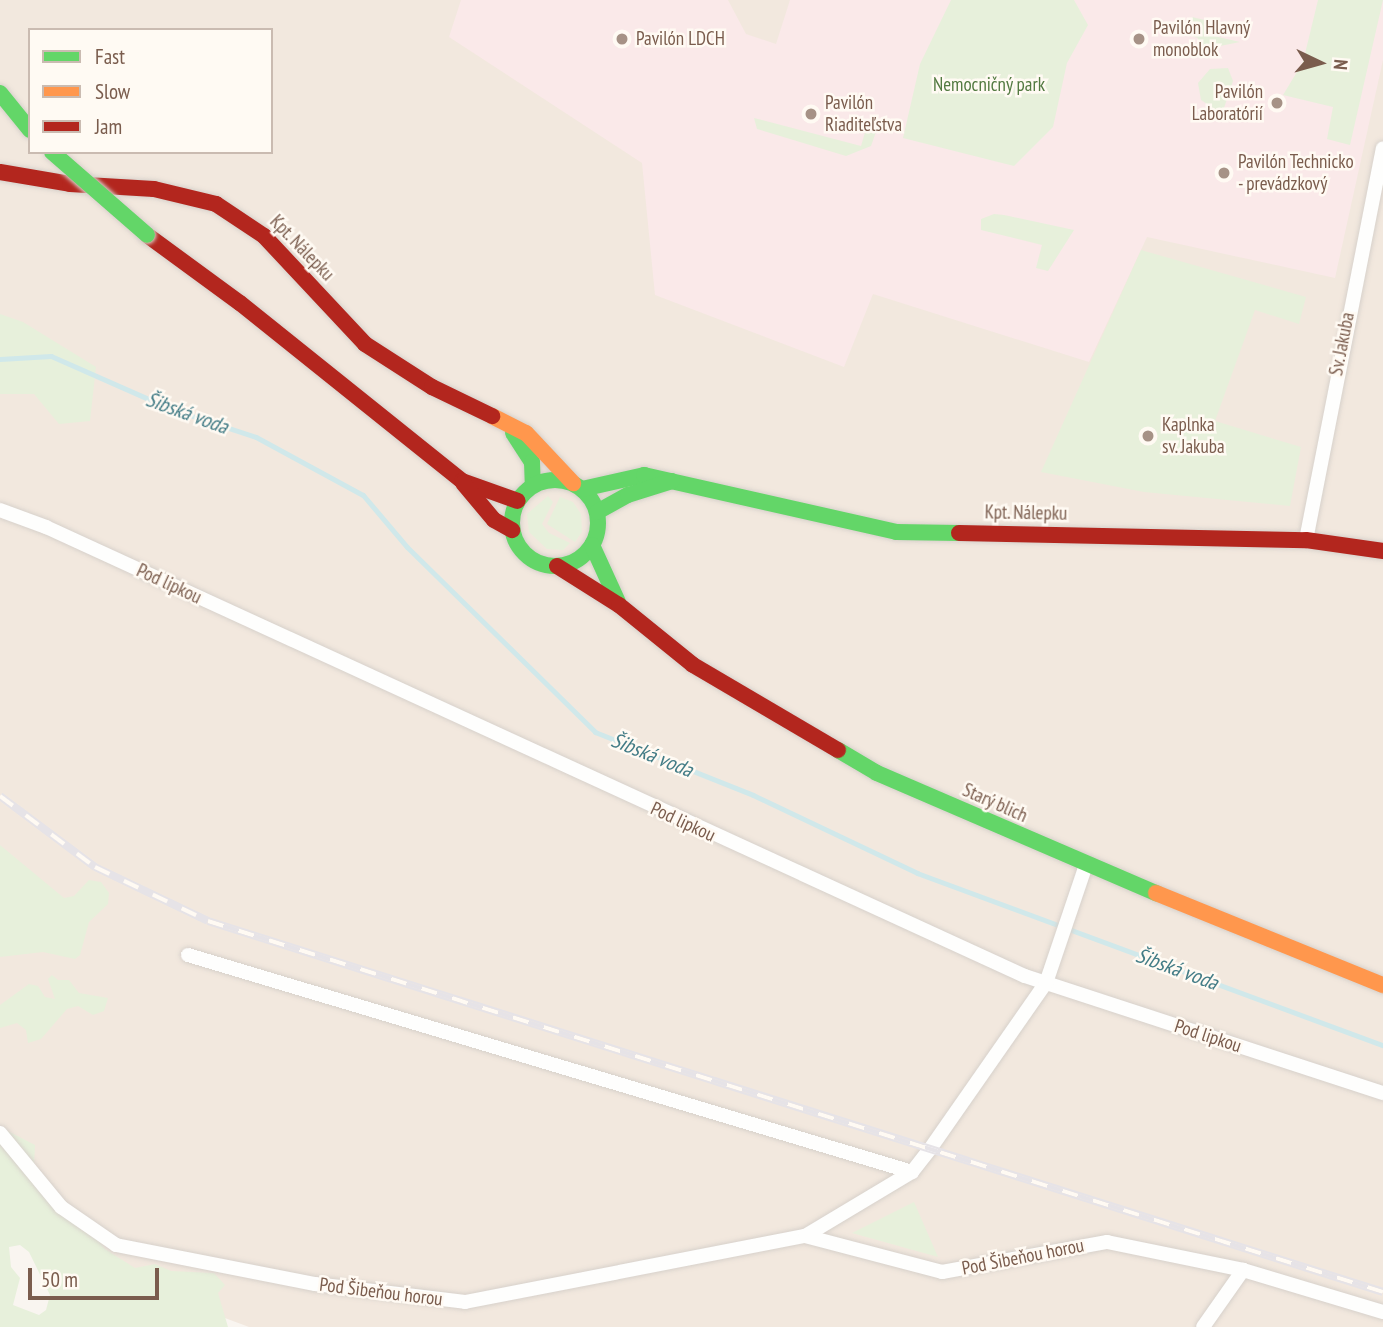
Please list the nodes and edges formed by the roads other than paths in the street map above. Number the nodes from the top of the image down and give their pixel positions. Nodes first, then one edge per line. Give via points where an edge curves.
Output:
1 (0, 93) edge
2 (24, 124) edge
3 (1383, 149) edge
4 (54, 154) edge
5 (0, 172) edge
6 (1378, 197) edge
7 (502, 422) junction
8 (462, 481) junction
9 (673, 481) junction
10 (533, 485) junction
11 (577, 486) junction
12 (518, 501) junction
13 (0, 510) edge
14 (597, 512) junction
15 (512, 530) junction
16 (1306, 540) junction
17 (592, 545) junction
18 (1383, 551) edge
19 (557, 566) junction
20 (620, 605) junction
21 (1086, 865) junction
22 (188, 955) dead end
23 (1046, 983) junction
24 (1383, 985) edge
25 (1383, 1093) edge
26 (0, 1133) edge
27 (912, 1172) junction
28 (805, 1236) junction
29 (1243, 1270) junction
30 (1383, 1312) edge
31 (1203, 1327) edge

1 - 2 main road
3 - 6 street, Sv. Jakuba
4 - 8 main road, bridge via 147,235 240,303
5 - 7 main road, Kpt. Nálepku via 69,184 154,189 216,204 264,236 365,344 432,387
6 - 16 street, Sv. Jakuba
7 - 10 main road, Kpt. Nálepku via 528,454 535,475
7 - 11 main road, Kpt. Nálepku via 526,433
8 - 12 main road
8 - 15 main road via 477,504
9 - 11 main road, Kpt. Nálepku via 644,475
9 - 14 main road via 628,495
9 - 16 main road, Kpt. Nálepku via 896,532
10 - 11 main road via 546,480
10 - 12 main road
11 - 14 main road
12 - 15 main road
13 - 23 street, Pod lipkou
14 - 17 main road
15 - 19 main road via 523,552 533,560
16 - 18 main road, Kpt. Nálepku
17 - 19 main road via 583,556
17 - 20 main road, Starý blich
19 - 20 main road, Starý blich
20 - 21 main road, Starý blich via 693,665 795,729 877,774
21 - 23 street, Pod Šibeňou horou
21 - 24 main road, Starý blich
22 - 27 street
23 - 25 street, Pod lipkou
23 - 27 street, Pod Šibeňou horou
26 - 28 street, Pod Šibeňou horou via 61,1207 116,1245 315,1284 465,1302
27 - 28 street, Pod Šibeňou horou
28 - 29 street, Pod Šibeňou horou via 942,1272 1107,1242
29 - 30 street, Pod Šibeňou horou
29 - 31 street

